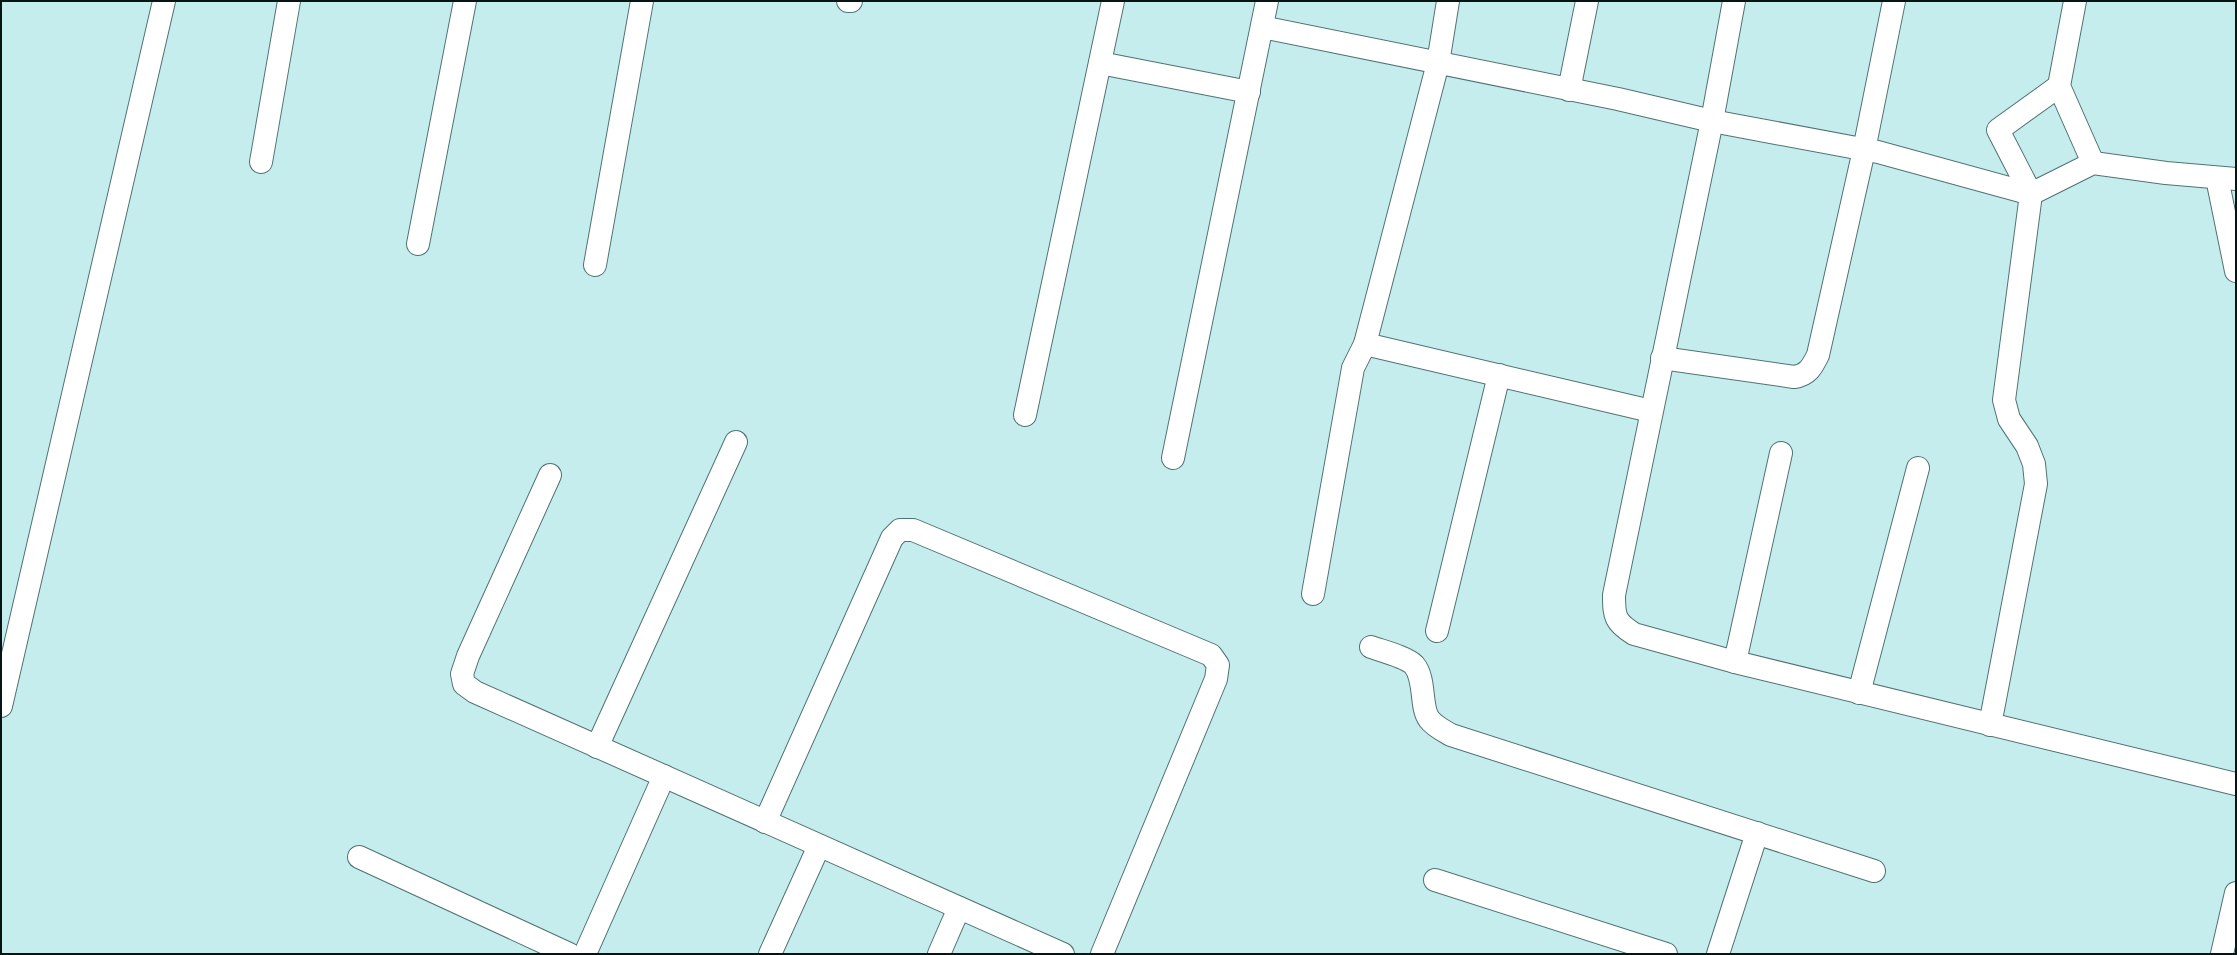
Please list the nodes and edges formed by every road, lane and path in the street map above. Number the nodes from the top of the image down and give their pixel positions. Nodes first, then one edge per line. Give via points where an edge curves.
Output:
1 (164, 1) edge
2 (289, 1) edge
3 (465, 1) edge
4 (642, 1) edge
5 (1113, 1) edge
6 (1267, 1) edge
7 (1448, 1) edge
8 (1587, 1) edge
9 (1734, 1) edge
10 (1894, 1) edge
11 (2075, 1) edge
12 (1262, 27) junction
13 (1100, 63) junction
14 (1438, 64) junction
15 (2059, 86) junction
16 (1569, 90) junction
17 (1249, 92) junction
18 (1712, 121) junction
19 (1864, 150) junction
20 (261, 162) dead end
21 (2093, 163) junction
22 (2226, 178) edge
23 (2031, 194) junction
24 (418, 244) dead end
25 (595, 265) dead end
26 (2236, 271) edge
27 (1365, 344) junction
28 (1662, 358) junction
29 (1499, 375) junction
30 (1651, 411) junction
31 (1025, 416) dead end
32 (736, 442) dead end
33 (1781, 453) dead end
34 (1172, 458) dead end
35 (1918, 468) dead end
36 (550, 475) dead end
37 (1313, 594) dead end
38 (1437, 631) dead end
39 (1371, 647) dead end
40 (1735, 662) junction
41 (1859, 693) junction
42 (1, 706) edge
43 (1990, 724) junction
44 (597, 747) junction
45 (664, 776) junction
46 (2236, 784) edge
47 (765, 822) junction
48 (1757, 833) junction
49 (819, 846) junction
50 (359, 857) dead end
51 (1874, 870) dead end
52 (1435, 880) dead end
53 (2236, 893) edge
54 (959, 908) junction
55 (569, 954) edge
56 (585, 954) edge
57 (770, 954) edge
58 (939, 954) edge
59 (1063, 954) edge
60 (1102, 954) edge
61 (1666, 954) edge
62 (1718, 954) edge
63 (2222, 954) edge

1 - 42 street
2 - 20 street
3 - 24 street
4 - 25 street
5 - 13 street
6 - 12 street
7 - 14 street
8 - 16 street
9 - 18 street
10 - 19 street
11 - 15 street
12 - 14 street
12 - 17 street
13 - 17 street
13 - 31 street
14 - 16 street
14 - 27 street
15 - 21 street
15 - 23 street via 1998,130
16 - 18 street
17 - 34 street
18 - 19 street
18 - 28 street
19 - 23 street
19 - 28 street via 1818,355 1811,369 1802,376 1794,377
21 - 22 street
21 - 23 street
22 - 26 street
23 - 43 street via 2004,400 2009,418 2034,464 2036,484
27 - 29 street
27 - 37 street via 1353,368
28 - 30 street
29 - 30 street
29 - 38 street
30 - 40 street via 1614,595 1614,611 1620,625 1634,634
32 - 44 street
33 - 40 street
35 - 41 street
36 - 44 street via 462,674 464,684 475,692
39 - 48 street via 1414,665 1420,678 1428,718 1451,735
40 - 41 street
41 - 43 street
43 - 46 street
44 - 45 street
45 - 47 street
45 - 56 street
47 - 49 street
47 - 60 street via 892,538 900,530 912,530 1211,654 1218,665 1216,679
48 - 51 street
48 - 62 street
49 - 54 street
49 - 57 street
50 - 55 street
52 - 61 street
53 - 63 street
54 - 58 street
54 - 59 street

